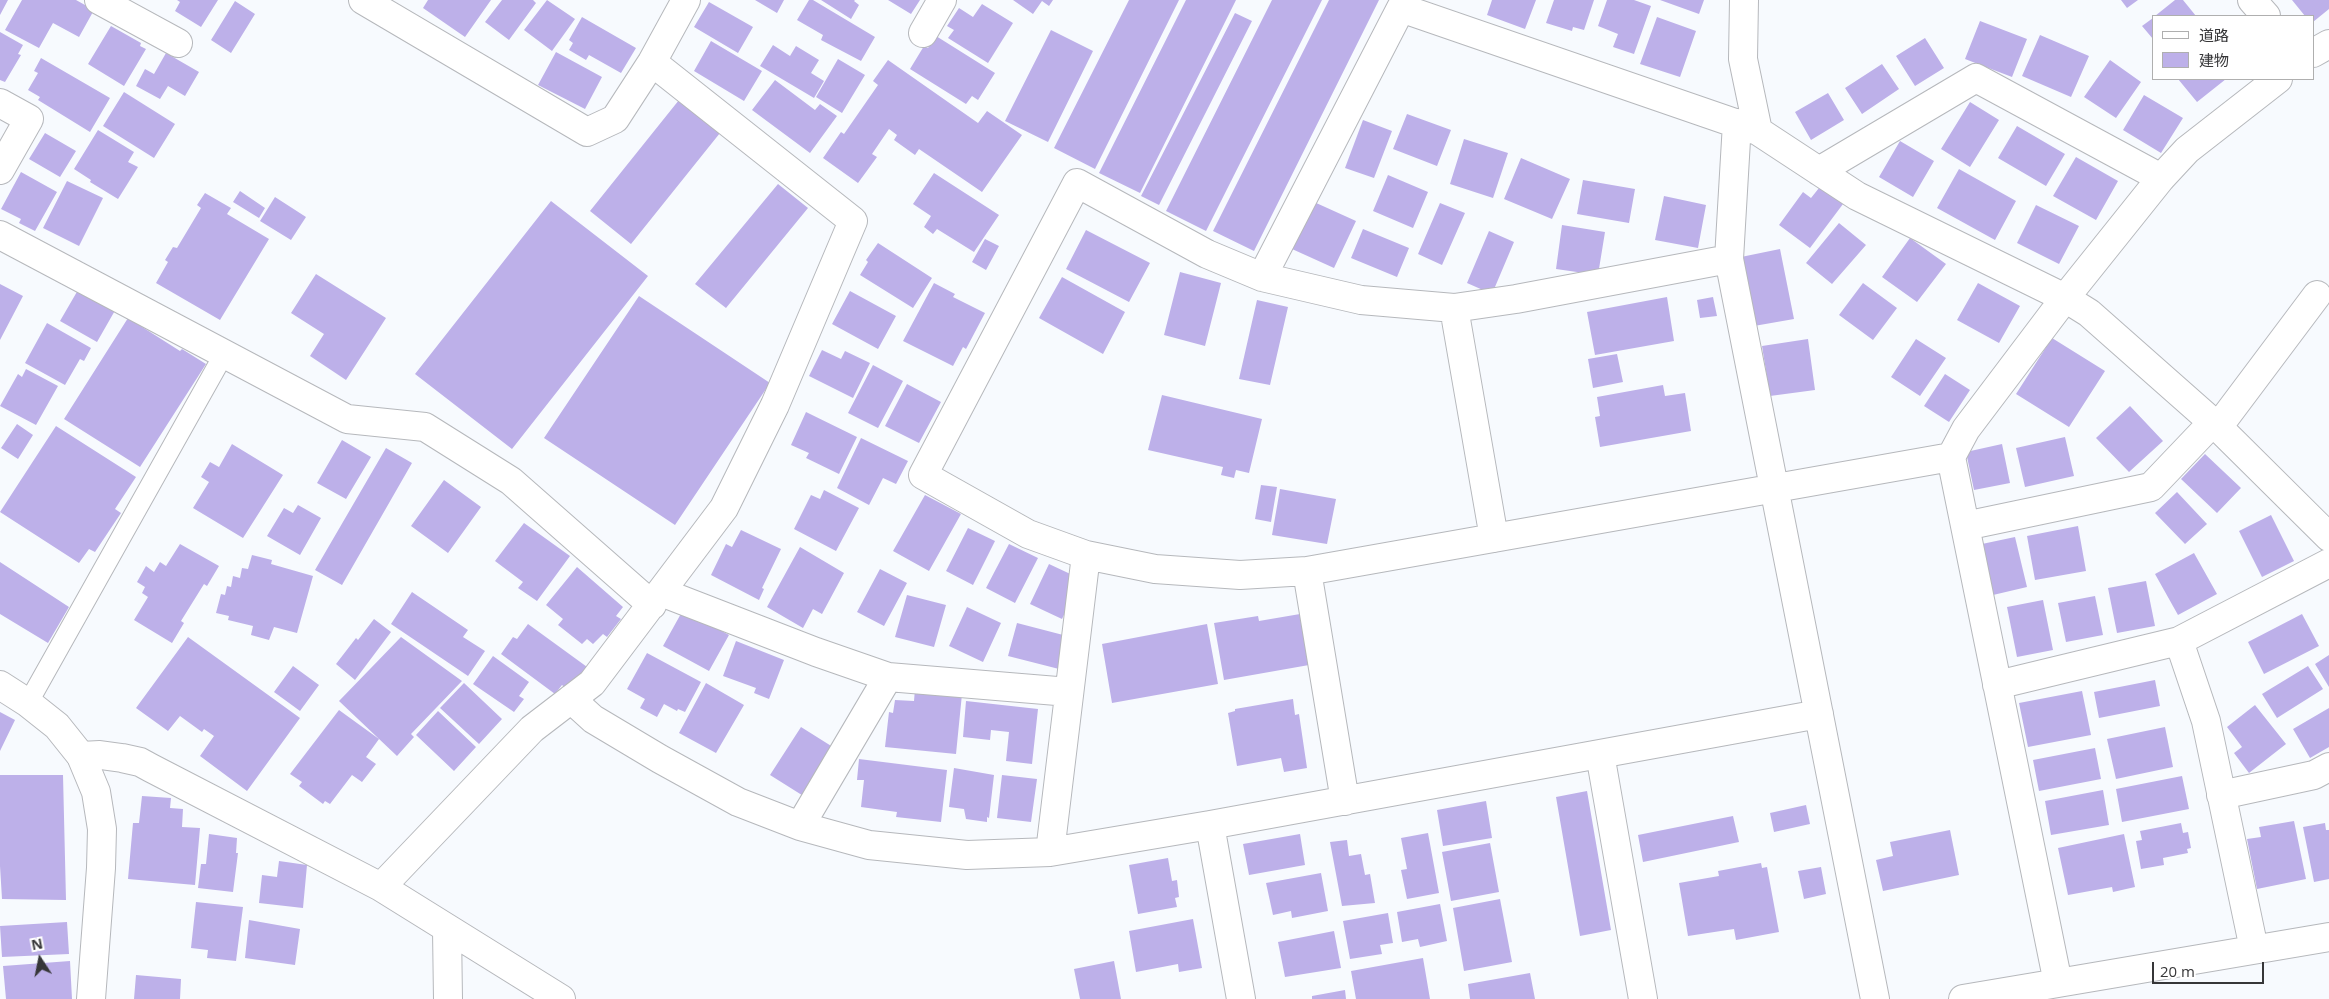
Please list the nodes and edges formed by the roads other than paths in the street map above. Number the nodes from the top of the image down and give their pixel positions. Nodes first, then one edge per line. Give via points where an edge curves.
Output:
1 (99, 0) edge
2 (363, 0) edge
3 (686, 0) edge
4 (942, 0) edge
5 (1744, 0) edge
6 (2252, 0) edge
7 (2265, 15) edge
8 (923, 32) dead end
9 (178, 43) dead end
10 (2329, 44) edge
11 (2314, 52) edge
12 (652, 62) junction
13 (2277, 80) edge
14 (0, 102) edge
15 (1748, 127) junction
16 (0, 170) edge
17 (1819, 171) junction
18 (2161, 178) junction
19 (0, 235) edge
20 (1728, 259) junction
21 (1262, 278) junction
22 (2317, 295) dead end
23 (2065, 298) junction
24 (1454, 308) junction
25 (224, 354) junction
26 (2215, 425) junction
27 (1951, 457) junction
28 (1774, 488) junction
29 (1965, 526) junction
30 (2329, 537) edge
31 (1494, 538) junction
32 (1086, 555) junction
33 (2329, 564) edge
34 (1307, 571) junction
35 (657, 598) junction
36 (2179, 641) junction
37 (888, 677) junction
38 (1997, 685) junction
39 (0, 686) edge
40 (1069, 692) junction
41 (571, 699) junction
42 (28, 703) junction
43 (1819, 714) junction
44 (1600, 754) junction
45 (81, 756) junction
46 (2329, 767) edge
47 (2221, 794) junction
48 (1345, 801) junction
49 (800, 826) junction
50 (1210, 826) junction
51 (1050, 852) junction
52 (380, 888) junction
53 (447, 930) junction
54 (2329, 937) edge
55 (2254, 949) junction
56 (2058, 983) junction
57 (91, 999) edge
58 (448, 999) edge
59 (561, 999) edge
60 (1241, 999) edge
61 (1643, 999) edge
62 (1875, 999) edge
63 (1963, 999) edge

1 - 9 street
2 - 12 street via 587,132 615,119
3 - 12 street
4 - 8 street
5 - 15 street via 1743,59
6 - 7 street
10 - 11 street
12 - 35 street via 853,221 775,405 724,508
13 - 18 street via 2187,150
14 - 16 street via 29,119
15 - 17 street
15 - 20 street
15 - 21 street via 1401,8
17 - 18 street via 1976,78
17 - 23 street via 1857,196
18 - 23 street
19 - 25 street
20 - 24 street
20 - 28 street
21 - 24 street via 1361,300
21 - 32 street via 1207,254 1077,183 923,474 1028,534
22 - 26 street
23 - 26 street via 2089,313
23 - 27 street via 1966,429
24 - 31 street
25 - 35 street via 347,419 425,427 511,481
25 - 42 lane
26 - 29 street via 2151,487
26 - 30 street
27 - 28 street
27 - 29 street
28 - 31 street
28 - 43 street
29 - 38 street
31 - 34 street
32 - 34 street via 1155,569 1221,574
32 - 40 street
33 - 36 street
34 - 48 street
35 - 37 street
35 - 41 street via 592,683
36 - 38 street
36 - 47 street via 2206,721
37 - 40 street
37 - 49 street
38 - 56 street
39 - 42 street
40 - 51 street
41 - 49 street via 593,719 669,764 738,802
41 - 52 street via 532,729
42 - 45 street via 57,726
43 - 44 street
43 - 62 street
44 - 48 street
44 - 61 street
45 - 52 street via 100,755 140,762
45 - 57 street via 96,792 102,829
46 - 47 street via 2314,775
47 - 55 street
48 - 50 street
49 - 51 street via 869,845 968,855
50 - 51 street
50 - 60 street
52 - 53 street
53 - 58 street
53 - 59 street
54 - 55 street
55 - 56 street
56 - 63 street

